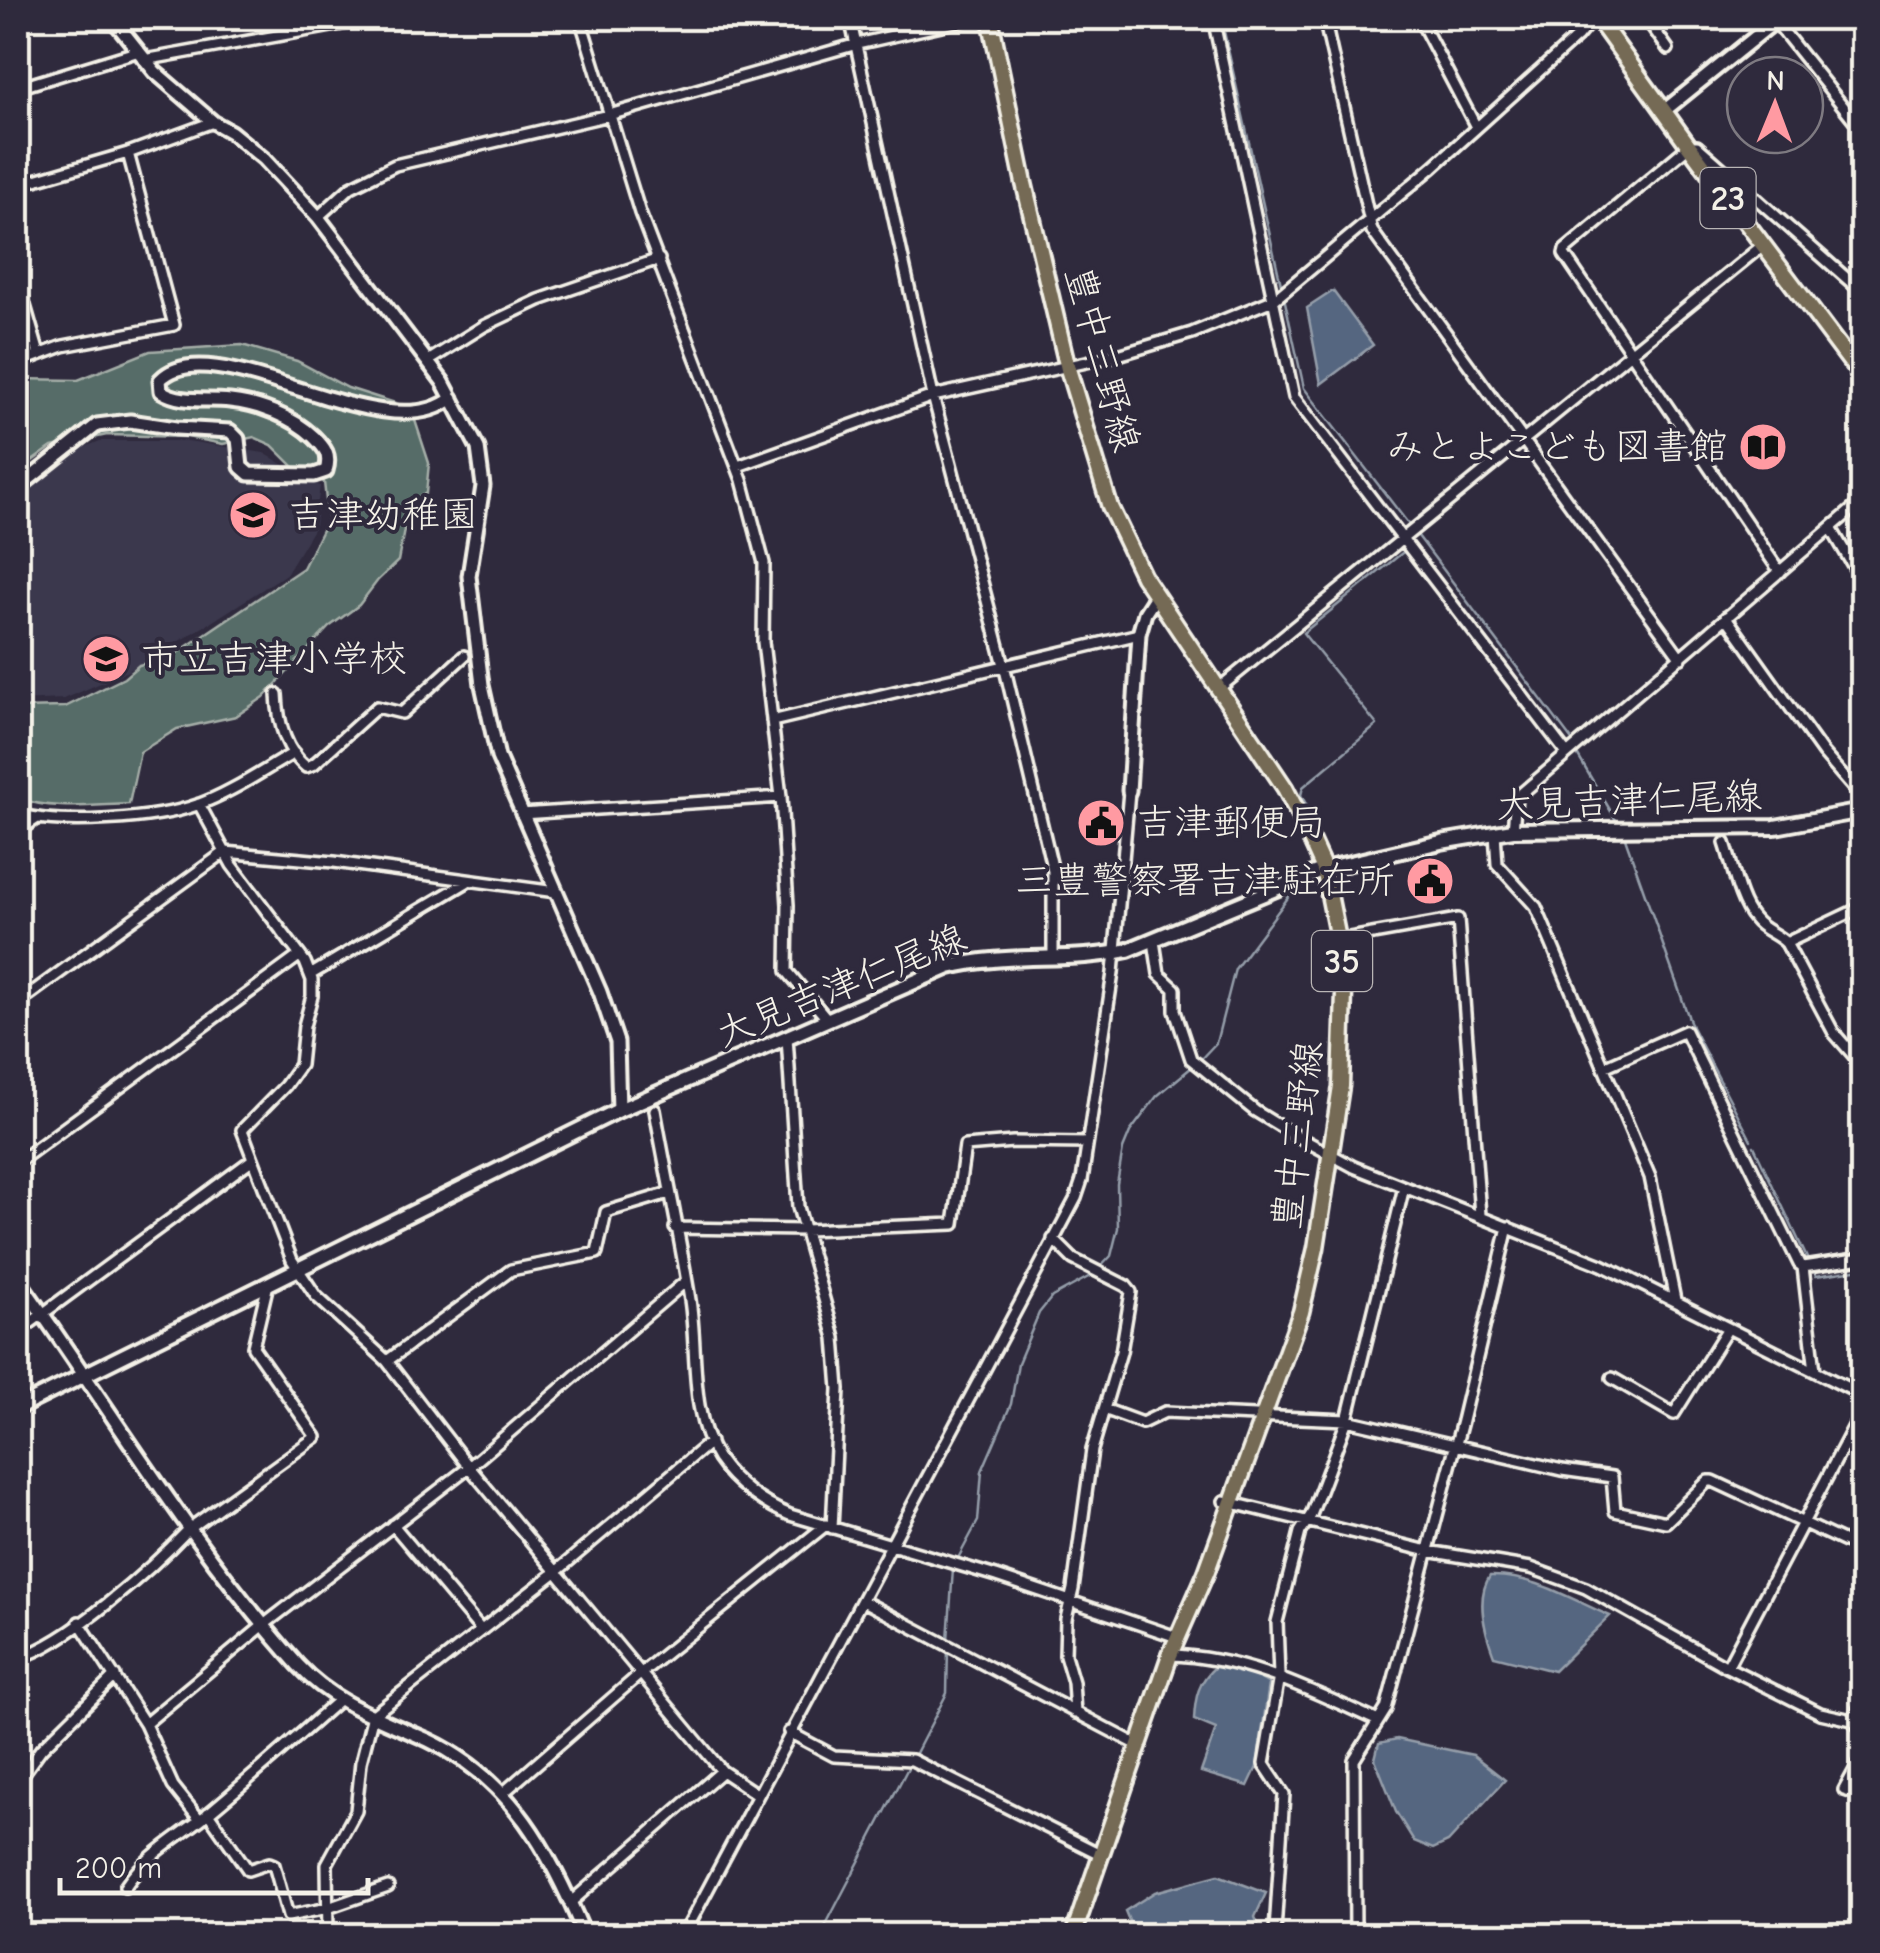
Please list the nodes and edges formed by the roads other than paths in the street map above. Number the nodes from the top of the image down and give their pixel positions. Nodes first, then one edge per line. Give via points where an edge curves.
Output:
1 (112, 18) edge
2 (376, 18) edge
3 (580, 18) edge
4 (850, 18) edge
5 (973, 18) edge
6 (990, 18) edge
7 (1213, 18) edge
8 (1324, 18) edge
9 (1419, 18) edge
10 (1595, 18) edge
11 (1646, 18) edge
12 (1777, 19) edge
13 (857, 44) junction
14 (1668, 49) dead end
15 (140, 56) junction
16 (18, 88) edge
17 (1664, 111) junction
18 (608, 115) junction
19 (213, 122) junction
20 (1476, 128) junction
21 (1862, 130) edge
22 (1689, 146) junction
23 (128, 153) junction
24 (18, 185) edge
25 (318, 217) junction
26 (1368, 222) junction
27 (1764, 244) junction
28 (659, 259) junction
29 (18, 280) edge
30 (1862, 292) edge
31 (1275, 299) junction
32 (1631, 351) junction
33 (39, 354) junction
34 (428, 361) junction
35 (18, 363) edge
36 (1068, 369) junction
37 (1862, 377) edge
38 (933, 396) junction
39 (452, 398) junction
40 (1522, 440) junction
41 (738, 466) junction
42 (18, 488) edge
43 (1862, 501) edge
44 (1831, 528) junction
45 (1402, 537) junction
46 (1780, 572) junction
47 (1862, 581) edge
48 (1156, 596) junction
49 (1726, 617) junction
50 (1140, 634) junction
51 (464, 656) dead end
52 (1680, 658) junction
53 (1004, 665) junction
54 (1218, 688) junction
55 (276, 694) dead end
56 (772, 721) junction
57 (294, 753) junction
58 (1566, 754) junction
59 (1129, 791) joint
60 (781, 797) junction
61 (1862, 798) edge
62 (199, 804) junction
63 (1862, 811) edge
64 (18, 814) edge
65 (521, 814) junction
66 (36, 818) junction
67 (1513, 830) junction
68 (18, 832) edge
69 (1495, 833) junction
70 (1725, 842) dead end
71 (225, 852) junction
72 (1324, 869) junction
73 (468, 881) junction
74 (556, 892) junction
75 (1862, 907) edge
76 (1154, 941) junction
77 (1333, 941) junction
78 (1786, 944) junction
79 (1114, 953) junction
80 (299, 956) junction
81 (1053, 957) junction
82 (310, 975) junction
83 (18, 1002) edge
84 (828, 1020) junction
85 (787, 1036) junction
86 (1862, 1065) edge
87 (1604, 1067) junction
88 (620, 1110) junction
89 (655, 1110) dead end
90 (1087, 1143) junction
91 (1330, 1156) junction
92 (253, 1160) junction
93 (18, 1162) edge
94 (1404, 1187) junction
95 (669, 1194) junction
96 (1480, 1216) junction
97 (1508, 1227) junction
98 (676, 1228) junction
99 (805, 1230) junction
100 (1054, 1239) junction
101 (1862, 1258) edge
102 (1803, 1267) junction
103 (297, 1268) junction
104 (18, 1278) edge
105 (269, 1281) junction
106 (686, 1281) junction
107 (1675, 1300) junction
108 (42, 1313) junction
109 (1728, 1328) junction
110 (18, 1332) edge
111 (387, 1361) junction
112 (1815, 1371) junction
113 (84, 1372) junction
114 (1612, 1378) dead end
115 (1862, 1395) edge
116 (18, 1408) edge
117 (1104, 1408) junction
118 (1862, 1410) edge
119 (1264, 1417) junction
120 (1347, 1420) junction
121 (710, 1442) junction
122 (1455, 1445) junction
123 (469, 1467) junction
124 (1228, 1502) junction
125 (1307, 1522) junction
126 (1804, 1524) junction
127 (393, 1526) junction
128 (829, 1526) junction
129 (189, 1529) junction
130 (891, 1544) junction
131 (1862, 1550) edge
132 (1426, 1551) junction
133 (557, 1571) junction
134 (1070, 1600) junction
135 (862, 1602) junction
136 (79, 1622) junction
137 (265, 1624) junction
138 (482, 1630) junction
139 (1177, 1637) junction
140 (1170, 1656) junction
141 (18, 1658) edge
142 (1727, 1667) junction
143 (640, 1674) junction
144 (116, 1676) junction
145 (1279, 1676) junction
146 (339, 1700) junction
147 (1862, 1703) edge
148 (1075, 1713) junction
149 (372, 1715) junction
150 (1852, 1720) junction
151 (1378, 1722) junction
152 (146, 1724) junction
153 (1862, 1730) edge
154 (789, 1732) junction
155 (1138, 1745) junction
156 (1862, 1757) edge
157 (722, 1771) junction
158 (18, 1781) edge
159 (502, 1793) junction
160 (758, 1795) junction
161 (1862, 1796) edge
162 (208, 1813) junction
163 (200, 1820) junction
164 (1100, 1854) junction
165 (125, 1887) dead end
166 (388, 1887) dead end
167 (570, 1902) junction
168 (328, 1908) junction
169 (1276, 1931) dead end
170 (328, 1936) edge
171 (585, 1936) edge
172 (683, 1936) edge
173 (1072, 1936) edge
174 (1355, 1936) edge

1 - 15 street
2 - 15 street
3 - 18 street
4 - 13 street
5 - 13 street
6 - 36 main road, 豊中三野線 / 35
7 - 31 street
8 - 26 street
9 - 20 street
10 - 17 main road, 23
10 - 20 street
11 - 14 street
12 - 17 street
12 - 21 street
13 - 18 street
13 - 38 street
15 - 16 street
15 - 19 street
17 - 22 main road, 23
18 - 25 street via 396,165 351,186
18 - 28 street
19 - 23 street
19 - 25 street via 264,158
20 - 26 street
22 - 27 main road, 23
22 - 30 street via 1708,154
22 - 32 street via 1565,250
23 - 24 street
23 - 33 street via 174,325
25 - 34 street
26 - 31 street
26 - 40 street
27 - 32 street
27 - 37 main road, 23
28 - 34 street via 539,300
28 - 41 street
29 - 33 street
31 - 36 street
31 - 45 street via 1294,397
32 - 40 street
32 - 46 street
33 - 35 street
34 - 39 street
36 - 38 street
36 - 48 main road, 豊中三野線 / 35 via 1110,507
38 - 41 street
38 - 53 street
39 - 42 street via 426,410 389,412 239,373 174,370 160,380 166,395 247,404 288,418 325,448 326,470 314,476 250,474 241,468 238,439 230,431 114,421 85,432
39 - 65 street via 482,465 470,602 498,756
40 - 45 street
40 - 52 street
41 - 56 street via 764,563
43 - 44 street
44 - 46 street
44 - 47 street
45 - 54 street
45 - 58 street
46 - 49 street
48 - 50 street
48 - 54 main road, 豊中三野線 / 35
49 - 52 street
49 - 61 street
50 - 53 street
50 - 59 street
51 - 57 street via 402,713 377,708 314,764 306,767
52 - 58 street
53 - 56 street
53 - 81 street via 1053,871
54 - 72 main road, 豊中三野線 / 35 via 1285,788
55 - 57 street via 278,722
56 - 60 street
57 - 62 street
58 - 67 street via 1516,798
59 - 79 street
60 - 65 street
60 - 84 street via 787,971
62 - 66 street via 91,820
62 - 71 street
63 - 67 main road, 大見吉津仁尾線 via 1775,827
64 - 66 street
65 - 74 street
66 - 68 street
67 - 69 main road, 大見吉津仁尾線
69 - 72 main road, 大見吉津仁尾線
69 - 87 street via 1497,864 1536,908
70 - 78 street via 1748,911
71 - 73 street
71 - 80 street
71 - 83 street
72 - 76 main road, 大見吉津仁尾線
72 - 77 main road, 豊中三野線 / 35
73 - 74 street
73 - 82 street
74 - 88 street via 617,1042
75 - 78 street
76 - 79 main road, 大見吉津仁尾線
76 - 91 street via 1159,974 1175,989 1191,1060 1255,1111
77 - 91 main road, 豊中三野線 / 35 via 1343,971 1344,1050
77 - 96 street via 1458,919
78 - 86 street via 1834,1033
79 - 81 main road, 大見吉津仁尾線
79 - 90 street
80 - 82 street
80 - 93 street
81 - 84 main road, 大見吉津仁尾線 via 950,967
82 - 92 street via 297,1073 242,1130
84 - 85 main road, 大見吉津仁尾線
85 - 88 main road, 大見吉津仁尾線
85 - 99 street via 793,1176
87 - 102 street via 1685,1031
87 - 107 street via 1650,1177
88 - 103 main road, 大見吉津仁尾線
89 - 95 street
90 - 99 street via 965,1146 954,1224
90 - 100 street via 1082,1180
91 - 94 street
91 - 119 main road, 豊中三野線 / 35 via 1308,1286
92 - 103 street
92 - 108 street
94 - 96 street
94 - 120 street
95 - 98 street
95 - 111 street via 606,1212 597,1253 510,1270
96 - 97 street
97 - 107 street
97 - 122 street
98 - 99 street
98 - 106 street
99 - 128 street via 835,1338
100 - 117 street via 1073,1259 1131,1292
100 - 130 street
101 - 102 street
102 - 112 street
103 - 105 main road, 大見吉津仁尾線
103 - 111 street via 316,1296
104 - 108 street
105 - 113 main road, 大見吉津仁尾線
105 - 129 street via 253,1347 316,1437
106 - 121 street
106 - 123 street
107 - 109 street
108 - 110 street
108 - 113 street
109 - 112 street
109 - 114 street via 1674,1414
111 - 123 street
112 - 115 street
113 - 116 main road, 大見吉津仁尾線
113 - 129 street
117 - 119 street via 1142,1423 1166,1412
117 - 134 street
118 - 126 street
119 - 120 street
119 - 124 main road, 豊中三野線 / 35
120 - 122 street
120 - 125 street
121 - 128 street via 732,1477 766,1503
121 - 133 street
122 - 126 street via 1612,1477 1615,1512 1666,1522 1708,1480
122 - 132 street
123 - 127 street
123 - 133 street
124 - 125 street
124 - 139 main road, 豊中三野線 / 35
125 - 132 street
125 - 145 street via 1277,1622
126 - 131 street
126 - 142 street
127 - 137 street
127 - 138 street
128 - 130 street
128 - 143 street
129 - 136 street
129 - 137 street
130 - 134 street
130 - 135 street
132 - 142 street via 1531,1568 1586,1588
132 - 151 street
133 - 138 street
133 - 143 street
134 - 139 street
134 - 148 street via 1065,1654
135 - 148 street
135 - 154 street
136 - 141 street
136 - 144 street
137 - 146 street
137 - 152 street
138 - 149 street
139 - 140 main road, 豊中三野線 / 35
140 - 145 street via 1208,1656
140 - 155 main road, 豊中三野線 / 35
142 - 150 street via 1820,1713
143 - 157 street
143 - 159 street
144 - 152 street
144 - 158 street via 41,1749
145 - 151 street
145 - 169 street via 1264,1764 1284,1794
146 - 149 street
146 - 162 street
147 - 150 street
148 - 155 street
149 - 159 street via 465,1762
149 - 168 street via 356,1811 327,1864
150 - 153 street
151 - 174 street via 1354,1760
152 - 163 street via 173,1786
154 - 160 street
154 - 164 street via 834,1756 912,1760
155 - 164 main road, 豊中三野線 / 35
156 - 161 street via 1844,1790
157 - 160 street
157 - 167 street
159 - 167 street via 538,1837
160 - 172 street
162 - 163 street
162 - 168 street via 248,1870 274,1865 288,1916
163 - 165 street via 155,1852
164 - 173 main road, 豊中三野線 / 35
166 - 168 street
167 - 171 street
168 - 170 street

